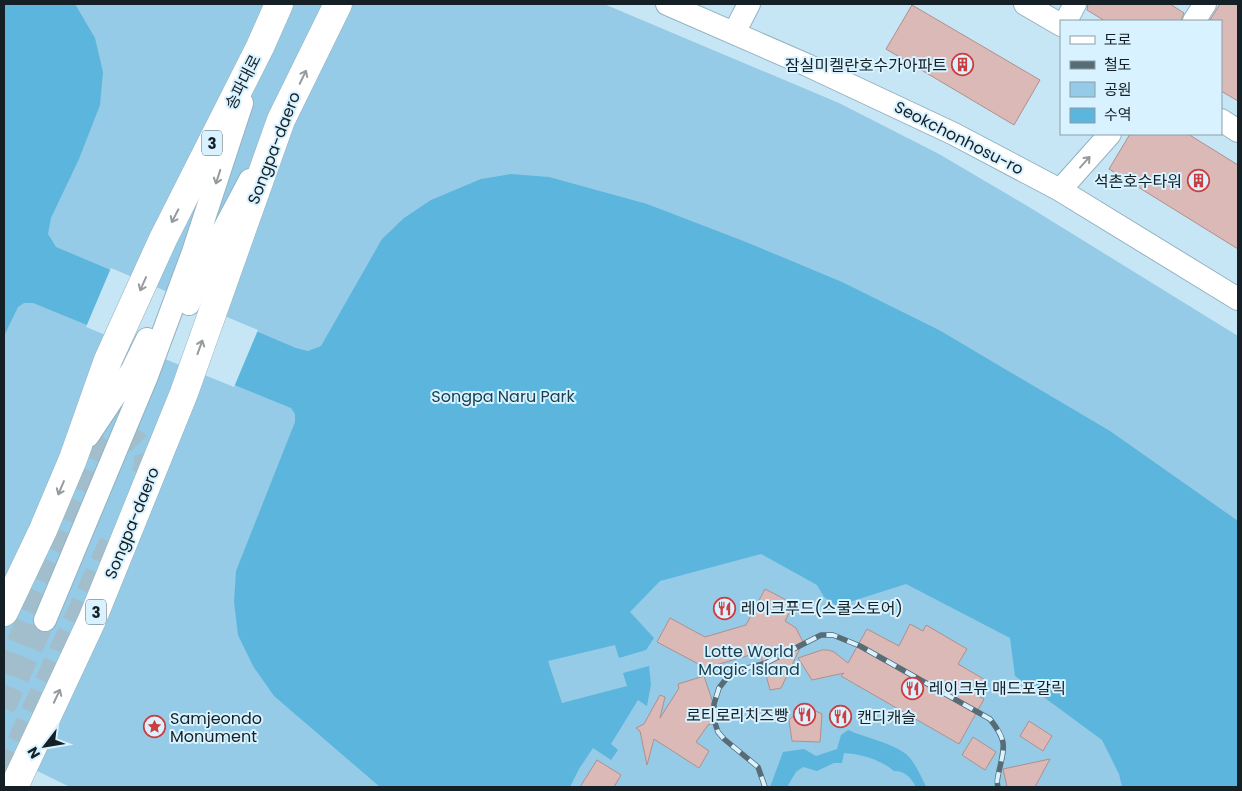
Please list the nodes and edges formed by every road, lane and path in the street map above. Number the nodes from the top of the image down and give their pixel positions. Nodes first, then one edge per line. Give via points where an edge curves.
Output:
1 (279, 4) edge
2 (338, 4) edge
3 (667, 4) edge
4 (749, 4) edge
5 (1025, 4) edge
6 (1075, 4) edge
7 (1205, 4) edge
8 (1067, 20) edge
9 (1195, 20) edge
10 (1060, 24) edge
11 (734, 33) junction
12 (260, 47) junction
13 (1222, 121) edge
14 (1238, 130) edge
15 (1109, 135) edge
16 (1060, 190) junction
17 (210, 259) junction
18 (1238, 299) edge
19 (136, 372) junction
20 (4, 612) edge
21 (50, 622) tunnel mouth
22 (14, 787) edge

1 - 12 main road, 송파대로 / 3
17 -> 2 main road, Songpa-daero / 3
3 - 11 street, Seokchonhosu-ro
4 - 11 street
5 - 10 street
6 - 8 street
7 - 9 street
11 - 16 street, Seokchonhosu-ro via 954,134
12 -> 17 street
12 -> 19 main road, 송파대로 / 3 via 163,239
13 - 14 street
16 -> 15 street
16 - 18 street, Seokchonhosu-ro
17 - 19 street
22 -> 17 main road, Songpa-daero / 3 via 92,620 184,393
19 -> 20 main road, 3 via 73,459
19 - 21 street

